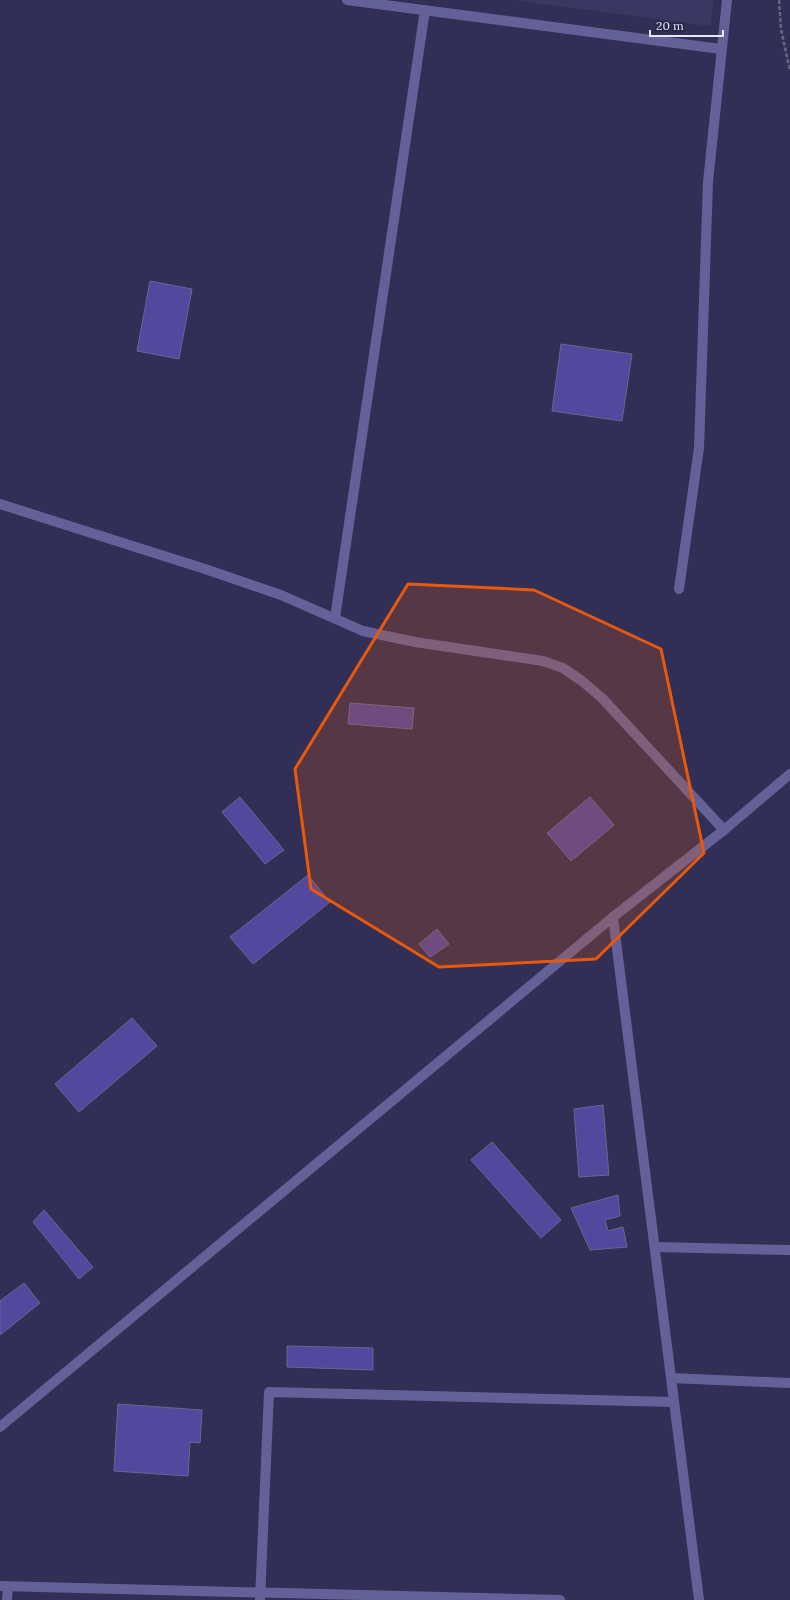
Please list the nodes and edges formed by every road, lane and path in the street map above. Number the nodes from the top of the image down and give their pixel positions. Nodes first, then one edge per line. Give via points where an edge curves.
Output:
1 (346, 0) edge
2 (727, 0) edge
3 (779, 0) edge
4 (425, 10) junction
5 (721, 48) junction
6 (790, 71) edge
7 (0, 504) edge
8 (679, 589) dead end
9 (335, 618) junction
10 (790, 774) edge
11 (724, 830) junction
12 (613, 917) junction
13 (655, 1247) junction
14 (790, 1250) edge
15 (671, 1378) junction
16 (790, 1383) edge
17 (674, 1402) junction
18 (0, 1427) edge
19 (4, 1586) edge
20 (260, 1596) edge
21 (437, 1598) edge
22 (7, 1600) edge
23 (560, 1600) edge
24 (699, 1600) edge

1 - 4 street
2 - 5 street
3 - 6 path via 781,30
4 - 5 street
4 - 9 street
5 - 8 street via 708,182 699,448
7 - 9 street via 205,569 281,595
9 - 11 street via 363,631 415,642 543,662 563,668 602,698
10 - 11 street
11 - 12 street
12 - 13 street
12 - 18 street
13 - 14 street
13 - 15 street
15 - 16 street
15 - 17 street
17 - 20 street via 269,1392
17 - 24 street
19 - 20 street
19 - 22 street
20 - 21 street
21 - 23 street

